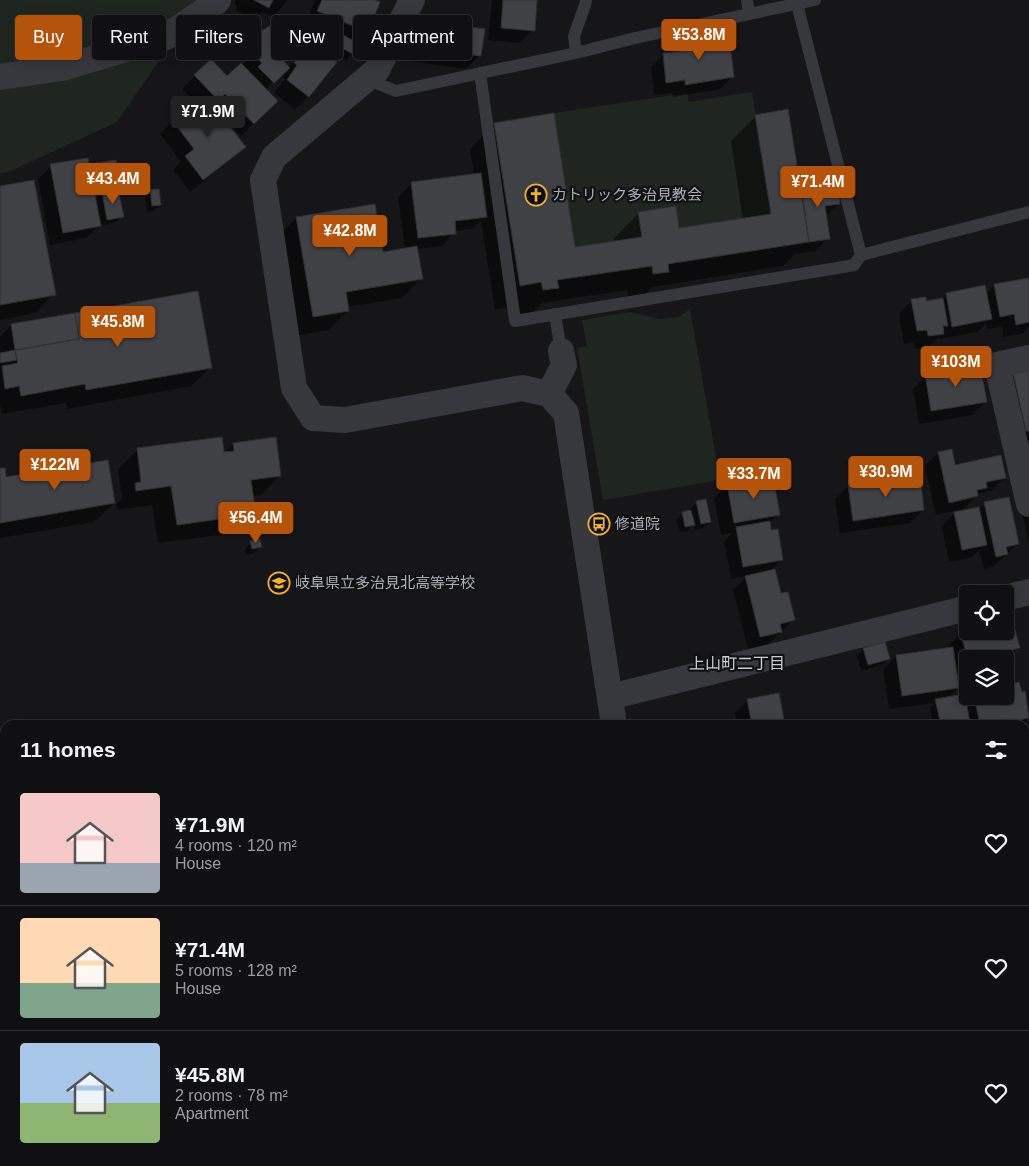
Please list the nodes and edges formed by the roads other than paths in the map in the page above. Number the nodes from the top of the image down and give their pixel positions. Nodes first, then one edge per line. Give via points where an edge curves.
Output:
1 (218, 0) edge
2 (412, 0) edge
3 (586, 0) edge
4 (747, 0) edge
5 (815, 0) edge
6 (796, 4) junction
7 (749, 14) junction
8 (576, 54) junction
9 (480, 73) junction
10 (0, 77) edge
11 (366, 79) junction
12 (1029, 212) edge
13 (861, 255) junction
14 (556, 314) junction
15 (561, 351) joint
16 (1029, 358) edge
17 (549, 394) junction
18 (1029, 504) edge
19 (1029, 592) edge
20 (1014, 596) edge
21 (959, 610) edge
22 (610, 697) junction
23 (613, 720) edge

1 - 10 street via 166,37 62,68
2 - 11 street via 377,70
3 - 8 lane via 574,36
4 - 7 lane
5 - 6 lane
6 - 7 lane
6 - 13 lane
7 - 8 lane
8 - 9 lane
9 - 11 lane via 396,91
9 - 14 lane via 515,321
11 - 17 street via 274,157 263,180 294,388 313,418 345,420 522,388
12 - 13 lane
13 - 14 lane via 854,265
14 - 15 lane
15 - 17 street via 564,364
16 - 18 street via 997,365
17 - 22 street via 566,413
19 - 20 street
21 - 22 street
22 - 23 street

